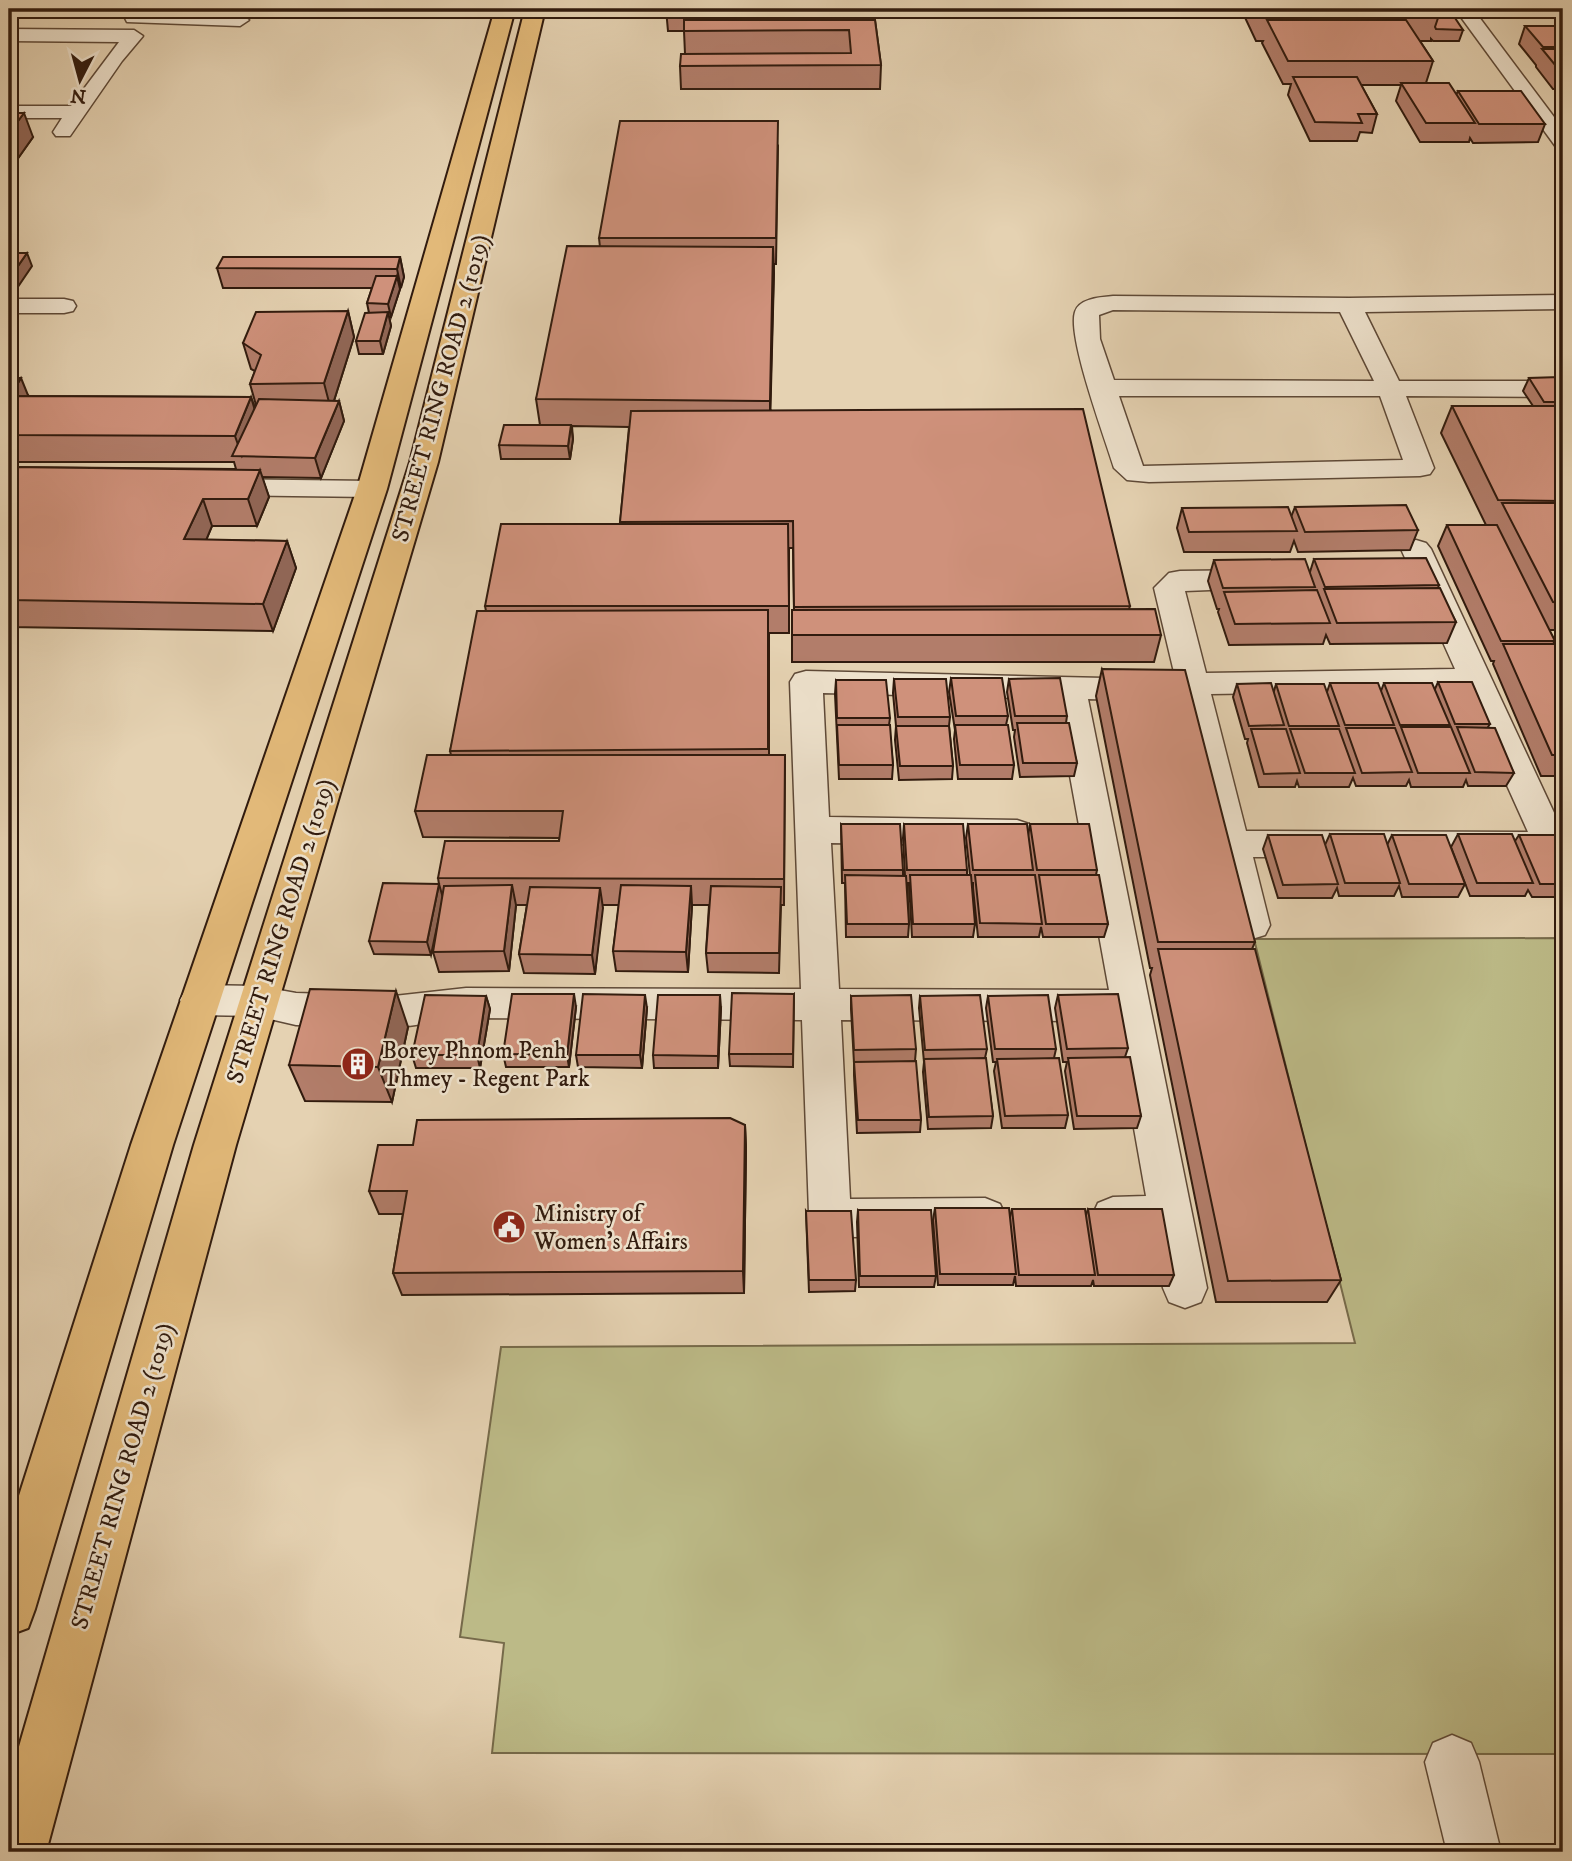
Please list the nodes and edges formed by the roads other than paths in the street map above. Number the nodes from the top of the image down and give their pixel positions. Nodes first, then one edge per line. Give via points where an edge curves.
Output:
1 (505, 9) edge
2 (535, 9) edge
3 (1464, 9) edge
4 (240, 20) dead end
5 (132, 21) edge
6 (9, 35) edge
7 (88, 57) dead end
8 (115, 57) junction
9 (9, 112) edge
10 (77, 112) junction
11 (63, 132) dead end
12 (1563, 144) edge
13 (36, 282) dead end
14 (1563, 302) edge
15 (1349, 305) junction
16 (16, 306) edge
17 (64, 306) dead end
18 (1103, 388) junction
19 (1390, 388) junction
20 (1563, 389) edge
21 (190, 487) edge
22 (372, 489) junction
23 (1415, 567) edge
24 (1290, 578) edge
25 (1475, 679) junction
26 (1193, 684) junction
27 (1070, 688) junction
28 (1151, 690) edge
29 (813, 830) junction
30 (1072, 834) junction
31 (1231, 844) junction
32 (1557, 845) edge
33 (1252, 925) edge
34 (199, 1000) junction
35 (257, 1001) junction
36 (821, 1005) junction
37 (1132, 1006) junction
38 (1172, 1215) junction
39 (1023, 1216) edge
40 (1077, 1216) edge
41 (1185, 1288) dead end
42 (9, 1609) edge
43 (1452, 1762) dead end
44 (17, 1852) edge
45 (1474, 1852) edge

1 - 22 main road, STREET RING ROAD 2 (1019)
2 - 35 main road, STREET RING ROAD 2 (1019) via 424,462
3 - 12 street
4 - 5 street
5 - 6 street
5 - 8 street
7 - 8 street
8 - 10 street
9 - 10 street
10 - 11 street
13 - 16 street
14 - 15 street
15 - 18 street via 1097,305 1087,312 1088,340
15 - 19 street
16 - 17 street
18 - 19 street
18 - 19 street via 1128,468 1137,474 1420,468
19 - 20 street
21 - 22 street
22 - 34 main road, STREET RING ROAD 2 (1019)
23 - 25 street
24 - 26 street via 1173,583 1169,588
25 - 26 street
25 - 32 street
26 - 31 street
27 - 28 street
27 - 29 street via 806,682
27 - 30 street
29 - 30 street
29 - 36 street
30 - 37 street
31 - 32 street
31 - 33 street
34 - 35 street
34 - 42 main road, STREET RING ROAD 2 (1019)
35 - 36 street via 296,1009 394,1012 466,1003
35 - 44 main road, STREET RING ROAD 2 (1019)
36 - 37 street
36 - 39 street via 830,1213 848,1218
37 - 38 street
38 - 40 street
38 - 41 street
43 - 45 street

